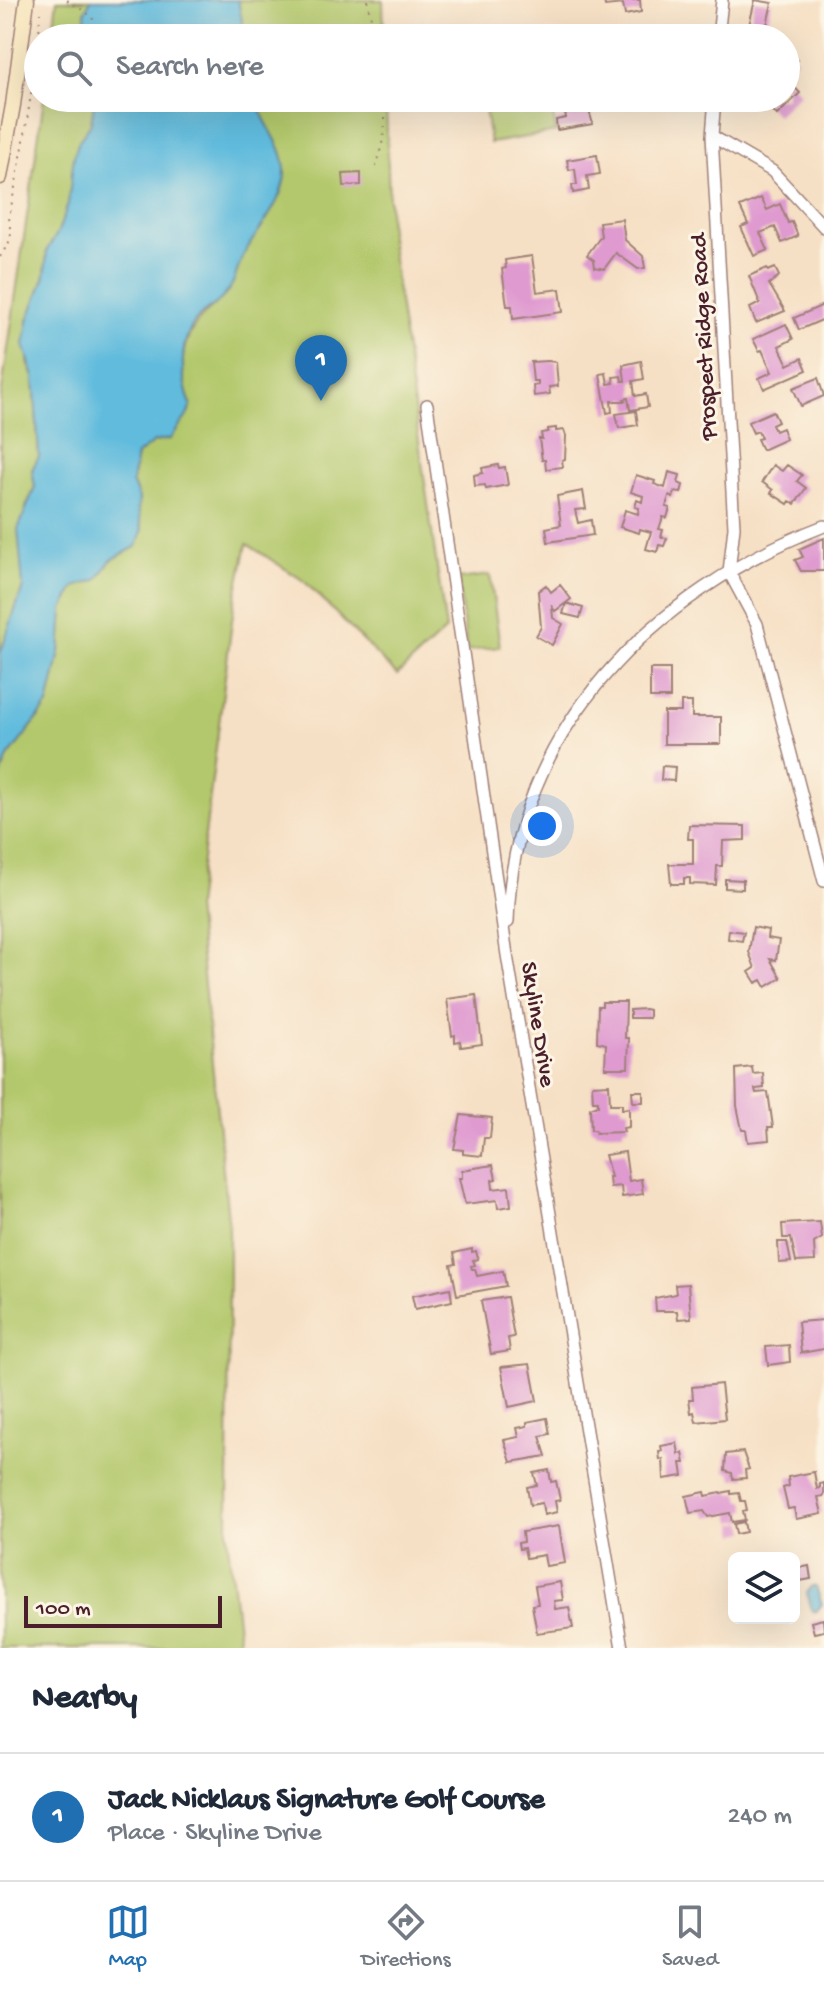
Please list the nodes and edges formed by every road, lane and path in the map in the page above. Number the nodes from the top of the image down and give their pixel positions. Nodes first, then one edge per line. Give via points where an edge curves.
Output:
1 (27, 0) edge
2 (67, 0) edge
3 (367, 0) edge
4 (722, 0) edge
5 (40, 13) dead end
6 (40, 24) edge
7 (92, 24) edge
8 (371, 24) edge
9 (719, 24) edge
10 (28, 112) edge
11 (385, 112) edge
12 (714, 112) edge
13 (712, 136) junction
14 (376, 167) dead end
15 (0, 177) edge
16 (824, 227) edge
17 (0, 257) edge
18 (427, 405) dead end
19 (824, 526) edge
20 (729, 572) junction
21 (824, 881) edge
22 (507, 955) junction
23 (622, 1648) edge

1 - 15 main road
2 - 7 path via 93,17
3 - 8 path
4 - 9 street
5 - 6 path
10 - 17 path via 9,217 11,239
11 - 14 path
12 - 13 street, Prospect Ridge Road
13 - 16 street via 772,171
13 - 20 street, Prospect Ridge Road via 734,527
18 - 22 street, Skyline Drive
19 - 20 street
20 - 21 street via 757,624
20 - 22 street via 624,652 564,727 517,843
22 - 23 street, Skyline Drive

